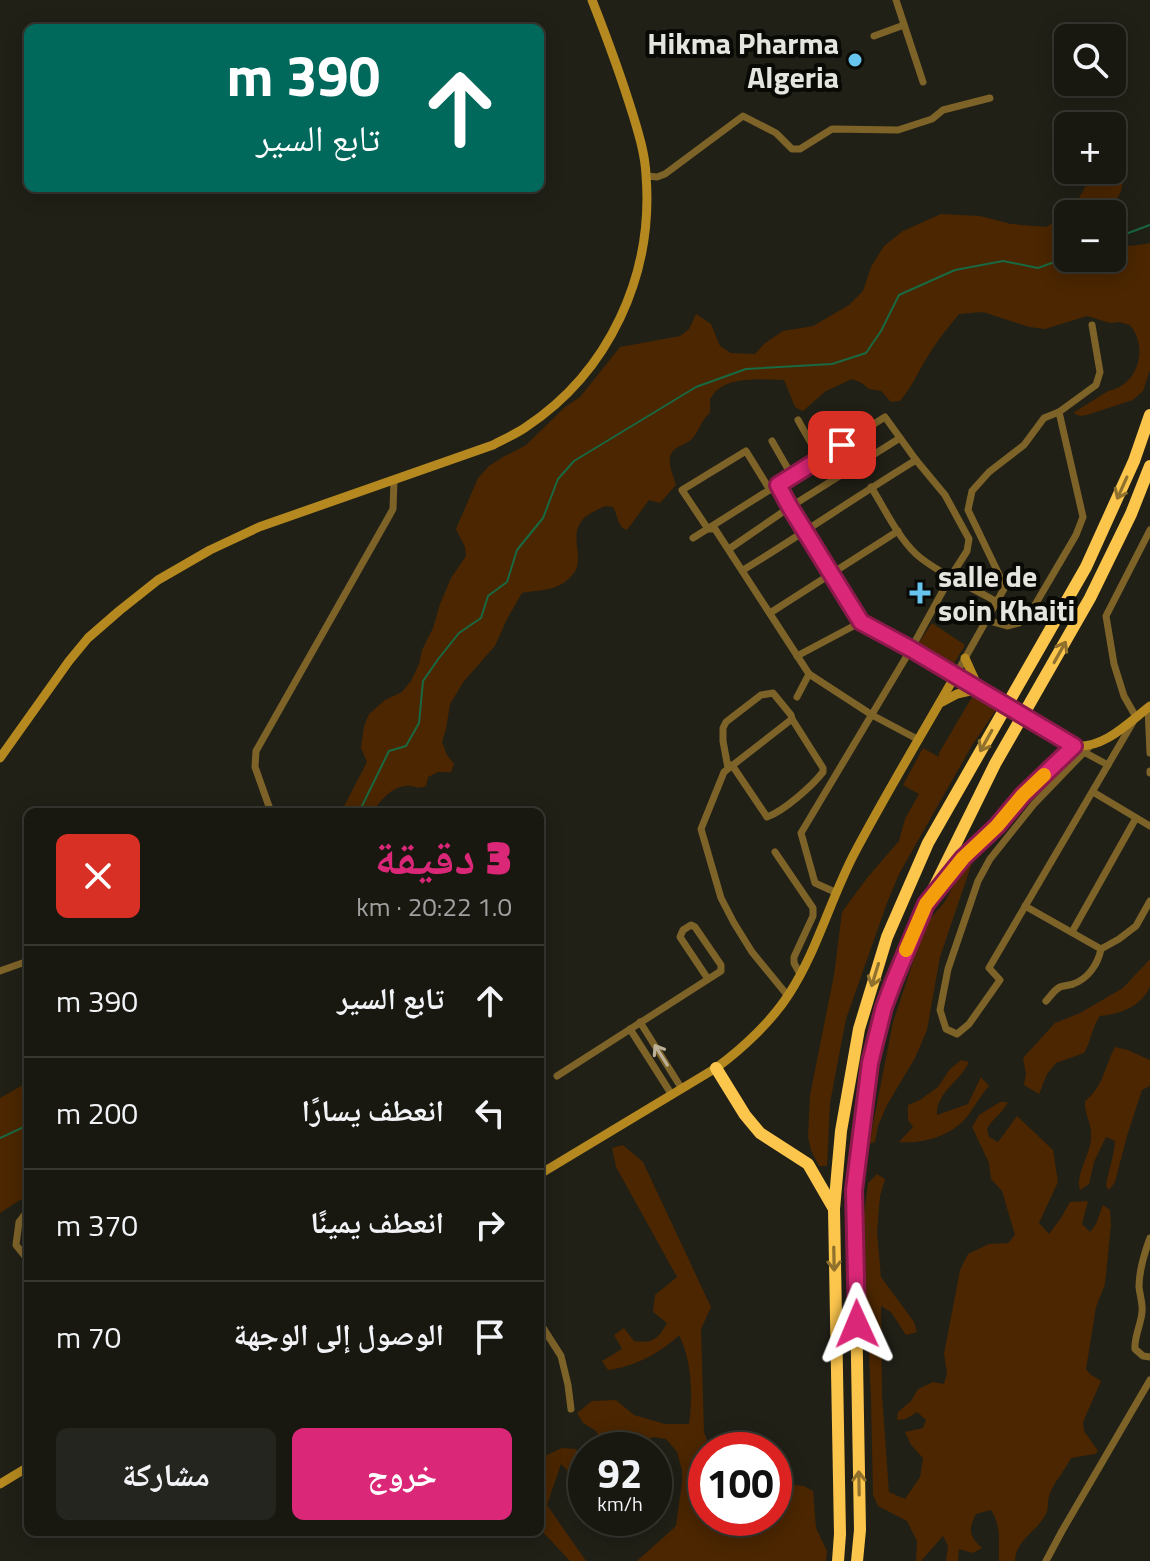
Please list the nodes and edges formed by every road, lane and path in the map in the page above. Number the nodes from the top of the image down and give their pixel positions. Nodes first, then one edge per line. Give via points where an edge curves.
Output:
1 (592, 0) edge
2 (896, 0) edge
3 (904, 25) junction
4 (874, 36) dead end
5 (923, 82) dead end
6 (990, 98) dead end
7 (647, 176) junction
8 (1092, 325) dead end
9 (1059, 412) junction
10 (1150, 415) edge
11 (798, 420) dead end
12 (900, 438) junction
13 (772, 441) dead end
14 (820, 459) junction
15 (916, 460) junction
16 (1150, 466) edge
17 (792, 476) junction
18 (394, 480) junction
19 (778, 485) junction
20 (871, 487) junction
21 (770, 490) junction
22 (790, 507) junction
23 (708, 529) junction
24 (1150, 530) edge
25 (898, 531) junction
26 (805, 532) junction
27 (693, 538) dead end
28 (729, 549) junction
29 (743, 570) junction
30 (833, 574) junction
31 (951, 576) junction
32 (997, 602) junction
33 (770, 613) junction
34 (986, 620) junction
35 (861, 622) junction
36 (911, 649) junction
37 (797, 656) junction
38 (965, 658) junction
39 (809, 674) junction
40 (955, 676) junction
41 (983, 692) junction
42 (797, 697) dead end
43 (939, 704) junction
44 (1149, 706) edge
45 (872, 715) junction
46 (1136, 717) junction
47 (792, 719) junction
48 (919, 740) junction
49 (1079, 749) junction
50 (1150, 753) edge
51 (0, 758) edge
52 (1108, 765) junction
53 (730, 766) junction
54 (1093, 792) junction
55 (270, 808) edge
56 (1136, 818) junction
57 (1150, 826) edge
58 (775, 852) dead end
59 (837, 893) junction
60 (1150, 901) edge
61 (926, 904) junction
62 (1025, 906) junction
63 (1072, 932) junction
64 (1101, 949) junction
65 (24, 962) edge
66 (0, 971) edge
67 (800, 974) junction
68 (708, 979) junction
69 (788, 996) junction
70 (1046, 1001) dead end
71 (640, 1022) junction
72 (630, 1029) junction
73 (716, 1068) junction
74 (557, 1076) dead end
75 (682, 1089) junction
76 (672, 1095) junction
77 (839, 1163) junction
78 (813, 1171) junction
79 (544, 1172) edge
80 (834, 1209) junction
81 (24, 1215) edge
82 (1150, 1238) edge
83 (24, 1255) edge
84 (544, 1329) edge
85 (1150, 1357) edge
86 (1150, 1380) edge
87 (571, 1409) dead end
88 (24, 1469) edge
89 (0, 1484) edge
90 (858, 1556) edge
91 (838, 1561) edge
92 (1046, 1561) edge

1 - 7 main road via 621,76
2 - 3 street
3 - 4 street
3 - 5 street
6 - 7 street via 943,110 898,130 832,129 800,149 792,149 776,133 743,116 665,174
7 - 18 main road via 642,253 631,297 584,375 526,427 493,445
8 - 9 street via 1100,372 1096,385
9 - 32 street via 1044,418 1024,445 972,491 968,510 1005,587
9 - 34 street via 1083,517 1032,610 1007,626
10 -> 77 highway via 1086,567 928,843 887,937 859,1029
11 - 14 street
12 - 14 street via 885,417
12 - 15 street
12 - 22 street
13 - 17 street
14 - 17 street
15 - 20 street
15 - 31 street via 945,495 969,539
61 -> 16 highway via 995,764 1090,598
17 - 19 street
18 - 51 main road via 259,527 158,580 88,638
18 - 55 street via 393,509 256,751 255,767
19 - 21 street
19 - 22 street
20 - 25 street
20 - 26 street
21 - 23 street
21 - 23 street via 746,451 682,490
22 - 26 street
22 - 28 street
23 - 27 street
23 - 28 street via 715,529
24 - 46 street via 1106,616 1120,685
25 - 30 street
25 - 31 street via 915,553
26 - 29 street
26 - 30 street
28 - 29 street
29 - 33 street
30 - 33 street
30 - 35 street
31 - 32 street
31 - 36 street
32 - 34 street
33 - 37 street
34 - 38 street
35 - 36 street
35 - 37 street
36 - 40 street
36 - 45 street
37 - 39 street
38 - 40 street
38 - 41 main road
39 - 42 street
39 - 45 street
40 - 41 main road
40 - 43 main road
41 - 43 main road via 957,694
41 - 49 main road
43 - 48 main road
44 - 46 main road
44 - 50 street
45 - 48 street
45 - 59 street via 801,833 815,883
46 - 49 main road via 1111,736
46 - 52 street
47 - 53 street
47 - 53 street via 769,692 733,715 723,728
47 - 53 street via 823,772 783,808 767,817
48 - 59 main road
49 - 52 street
49 - 61 highway via 1023,795
49 - 62 street via 978,881 948,969 940,1010 946,1029 957,1034 969,1024 1000,980 989,968
52 - 54 street
53 - 69 street via 701,829 734,923
54 - 56 street
54 - 62 street
56 - 57 street
56 - 63 street
58 - 67 street via 813,908 794,957
59 - 67 main road
60 - 64 street via 1136,926
90 -> 61 highway via 854,1190 880,1021
62 - 63 street
63 - 64 street
64 - 70 street via 1092,970 1058,988
65 - 66 street
67 - 69 main road
68 - 68 street via 722,967 691,925 680,937
68 - 71 street
69 - 73 main road
71 - 72 street
75 -> 71 street
72 - 74 street
72 - 76 street
73 - 75 main road
73 - 78 highway via 760,1133
75 - 76 main road
76 - 79 main road
77 - 78 highway via 827,1175
77 - 80 highway
78 - 80 highway
80 -> 91 highway
81 - 83 street via 16,1245
82 - 85 street via 1139,1291 1141,1322 1134,1339 1135,1349
84 - 87 street via 561,1356
86 - 92 street
88 - 89 main road

